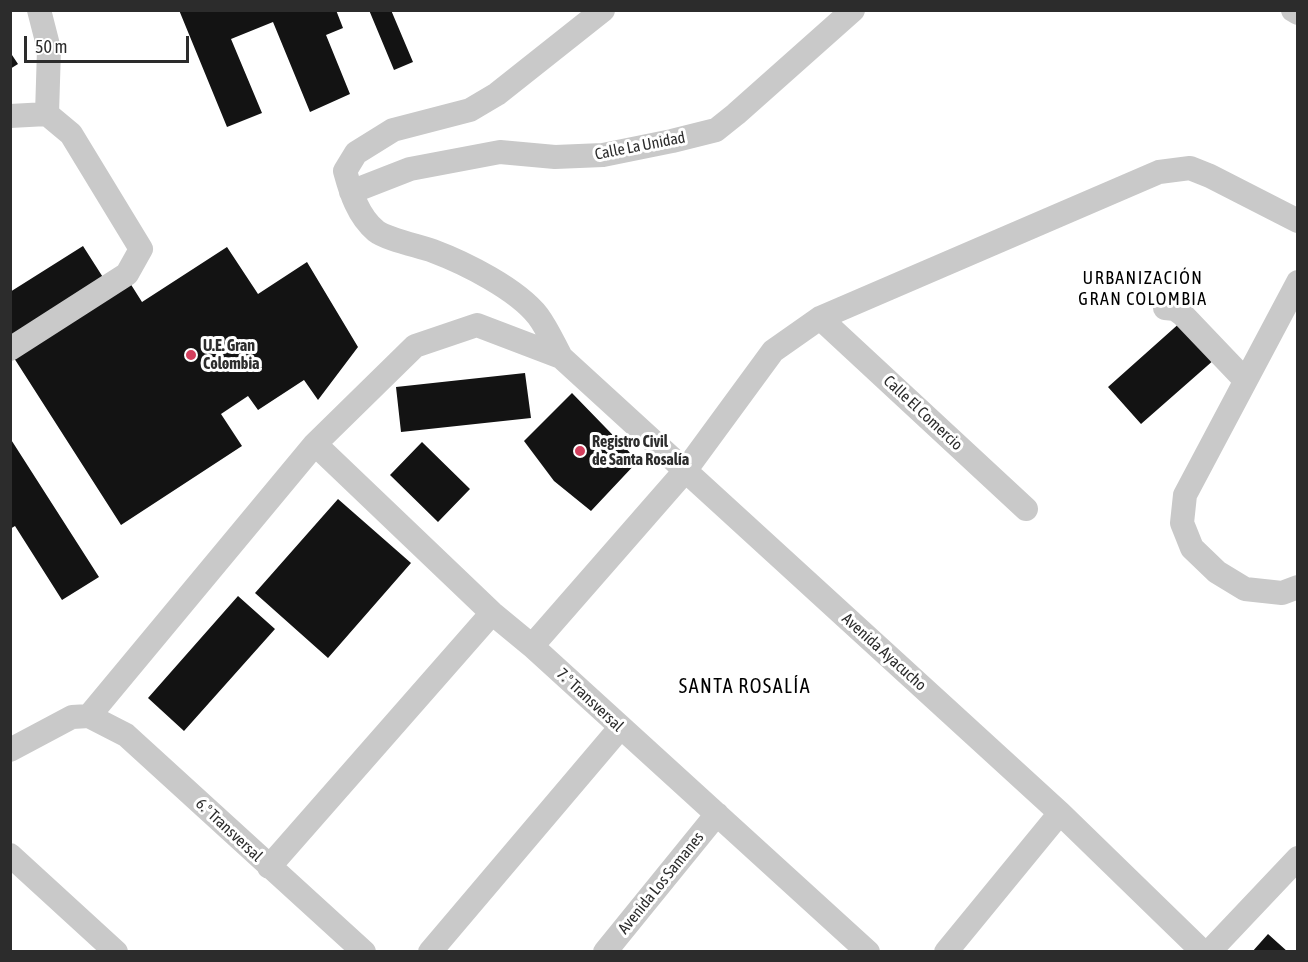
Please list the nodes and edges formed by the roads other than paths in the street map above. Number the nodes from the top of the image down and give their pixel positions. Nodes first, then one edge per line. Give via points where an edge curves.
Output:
1 (39, 10) edge
2 (603, 10) edge
3 (853, 10) edge
4 (1293, 10) edge
5 (1298, 14) edge
6 (47, 114) junction
7 (10, 116) edge
8 (351, 192) junction
9 (1298, 221) edge
10 (1298, 282) edge
11 (1165, 308) dead end
12 (820, 318) junction
13 (10, 349) edge
14 (561, 357) junction
15 (1245, 380) junction
16 (315, 444) junction
17 (685, 471) junction
18 (1026, 509) dead end
19 (1298, 587) edge
20 (492, 613) junction
21 (532, 646) junction
22 (89, 716) junction
23 (620, 728) junction
24 (10, 750) edge
25 (1060, 813) junction
26 (717, 814) junction
27 (10, 855) edge
28 (1298, 858) edge
29 (269, 867) junction
30 (614, 948) edge
31 (116, 951) edge
32 (363, 951) edge
33 (430, 951) edge
34 (867, 951) edge
35 (946, 951) edge
36 (1203, 951) edge
37 (1209, 951) edge

1 - 6 street via 49,49
2 - 8 street via 470,110 393,130 356,153 345,171
3 - 8 street, Calle La Unidad via 716,130 603,155 555,157 500,152 410,169
4 - 5 street
6 - 7 street
6 - 13 street via 70,134 141,249 127,274
8 - 14 street via 361,215 378,233 470,266 522,300 538,316
9 - 12 street via 1190,168 1159,172
10 - 15 street
11 - 15 street via 1183,315
12 - 17 street via 773,351
12 - 18 street, Calle El Comercio
14 - 16 street via 477,325 415,346
14 - 17 street, Avenida Ayacucho
15 - 19 street via 1185,495 1182,523 1192,548 1217,572 1245,589 1282,593
16 - 20 street, 7.° Transversal
16 - 22 street
17 - 21 street
17 - 25 street, Avenida Ayacucho
20 - 21 street, 7.° Transversal
20 - 29 street
21 - 23 street, 7.° Transversal
22 - 24 street via 72,717
22 - 29 street, 6.° Transversal via 126,735
23 - 26 street, 7.° Transversal
23 - 33 street
25 - 35 street
25 - 36 street, Avenida Ayacucho
26 - 30 street, Avenida Los Samanes
26 - 34 street, 7.° Transversal
27 - 31 street
28 - 37 street
29 - 32 street, 6.° Transversal

